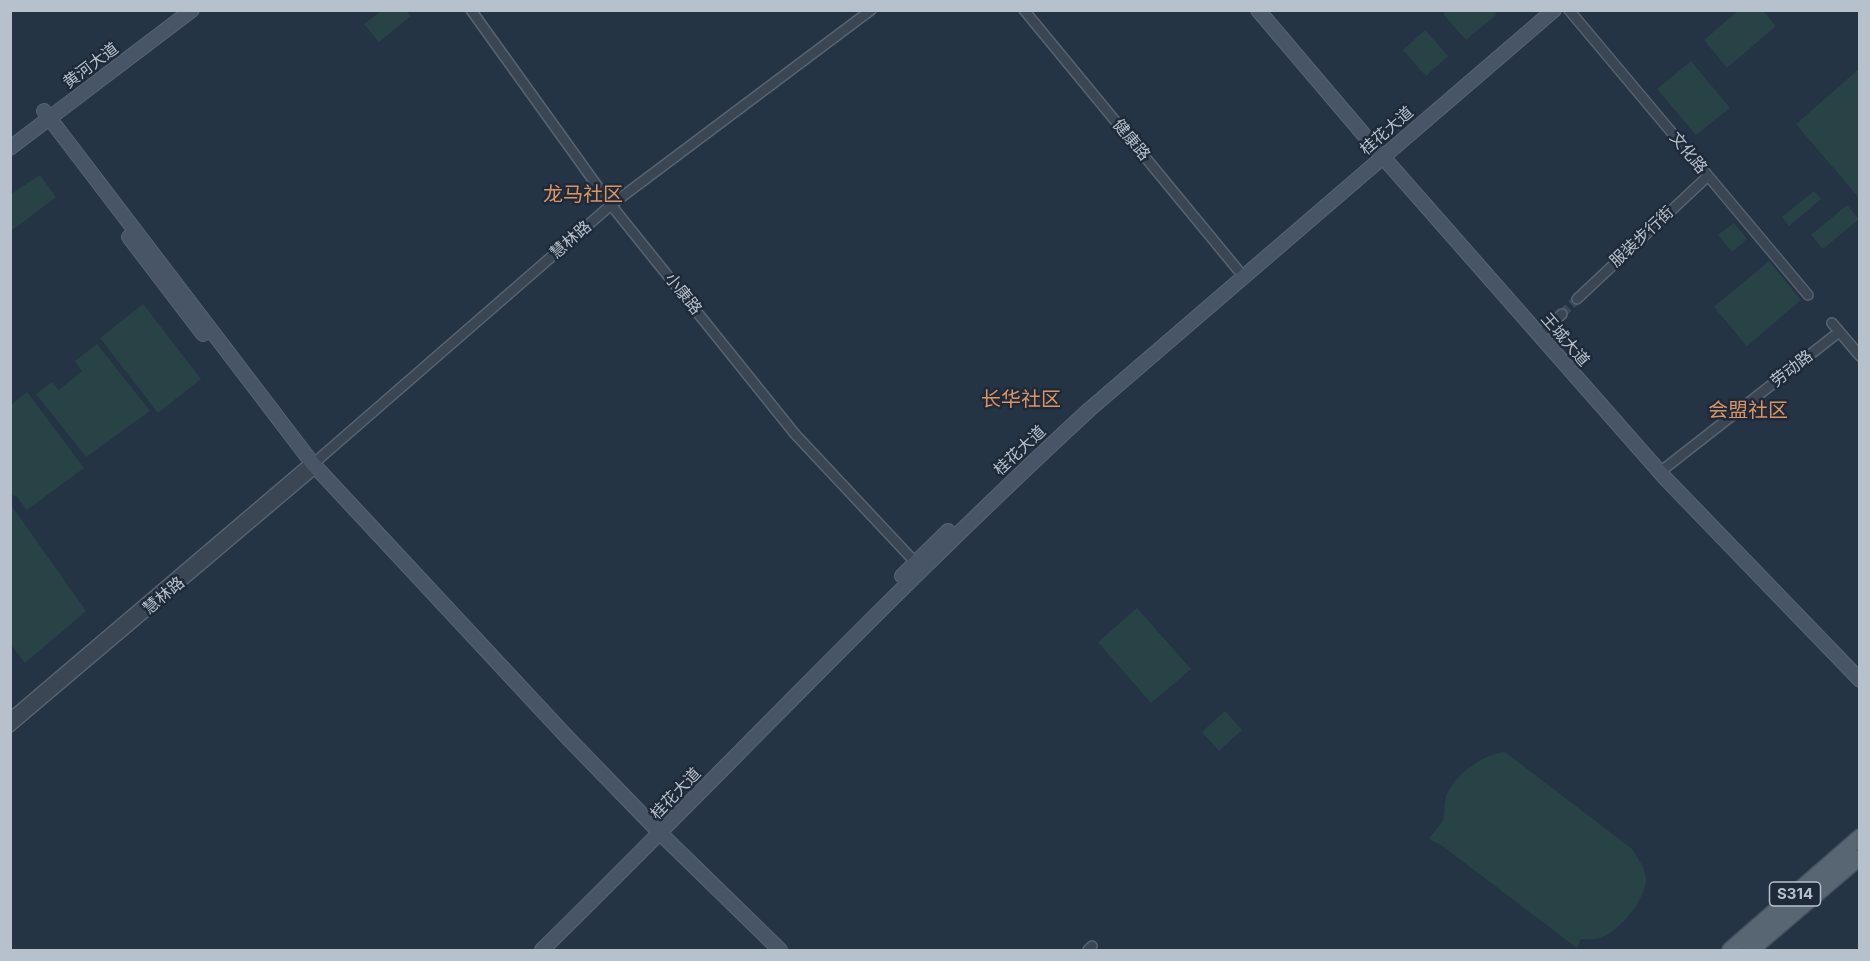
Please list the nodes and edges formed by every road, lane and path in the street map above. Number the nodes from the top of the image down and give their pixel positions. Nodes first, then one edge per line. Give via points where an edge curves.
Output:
1 (178, 10) edge
2 (192, 10) edge
3 (471, 10) edge
4 (871, 10) edge
5 (1024, 10) edge
6 (1258, 10) edge
7 (1265, 10) edge
8 (1539, 10) edge
9 (1554, 10) edge
10 (1569, 10) edge
11 (44, 117) junction
12 (10, 136) edge
13 (10, 148) edge
14 (1381, 151) junction
15 (1708, 176) junction
16 (611, 205) junction
17 (1238, 270) junction
18 (1808, 295) dead end
19 (1577, 299) tunnel mouth
20 (1562, 314) tunnel mouth
21 (1832, 323) dead end
22 (1839, 332) junction
23 (1539, 335) junction
24 (1860, 356) edge
25 (309, 468) junction
26 (1662, 470) junction
27 (915, 562) junction
28 (1860, 672) edge
29 (1860, 680) edge
30 (10, 718) edge
31 (10, 727) edge
32 (655, 833) junction
33 (1860, 837) edge
34 (1860, 857) edge
35 (530, 951) edge
36 (542, 951) edge
37 (771, 951) edge
38 (780, 951) edge
39 (1730, 951) edge
40 (1751, 951) edge

1 - 11 main road, 黄河大道
2 - 11 main road, 黄河大道
3 - 16 street, 小康路
4 - 16 street, 慧林路
5 - 17 street, 健康路
6 - 14 main road, 王城大道
7 - 14 main road, 王城大道
8 - 14 main road, 桂花大道
9 - 14 main road, 桂花大道
10 - 15 street, 文化路
11 - 12 main road, 黄河大道
11 - 13 main road, 黄河大道
11 - 25 main road
14 - 17 main road, 桂花大道
14 - 23 main road, 王城大道
14 - 26 main road, 王城大道
14 - 32 main road, 桂花大道 via 1027,466
15 - 18 street, 文化路
15 - 19 street, 服装步行街
16 - 25 street, 慧林路
16 - 27 street, 小康路 via 795,434
17 - 27 main road, 桂花大道 via 1083,402
20 - 23 street
21 - 22 street
22 - 24 street
22 - 26 street, 劳动路
23 - 26 main road, 王城大道
25 - 30 street, 慧林路
25 - 31 street, 慧林路
25 - 32 main road via 499,678
26 - 28 main road, 王城大道
26 - 29 main road, 王城大道
27 - 32 main road, 桂花大道
32 - 35 main road, 桂花大道
32 - 36 main road, 桂花大道
32 - 37 main road
32 - 38 main road
33 - 39 main road, S314
34 - 40 main road, S314

